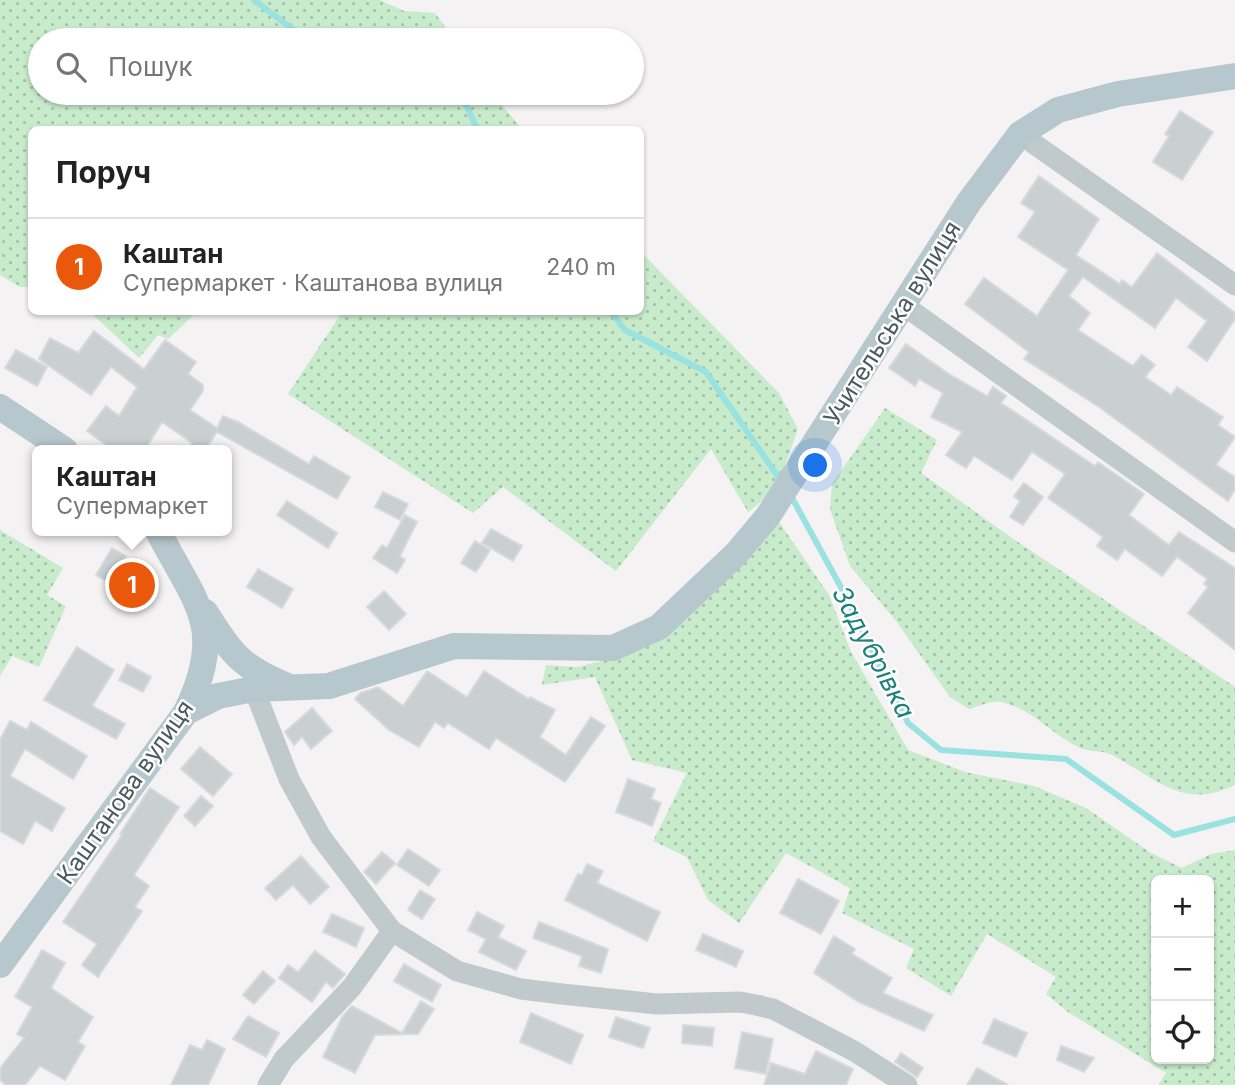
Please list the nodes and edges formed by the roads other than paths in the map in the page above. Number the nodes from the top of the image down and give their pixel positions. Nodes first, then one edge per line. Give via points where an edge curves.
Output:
1 (1235, 76) edge
2 (1020, 134) junction
3 (1235, 285) edge
4 (902, 304) junction
5 (0, 407) edge
6 (57, 445) edge
7 (161, 536) edge
8 (1235, 541) edge
9 (197, 600) junction
10 (290, 687) junction
11 (254, 689) junction
12 (186, 712) junction
13 (392, 931) junction
14 (0, 965) edge
15 (268, 1085) edge
16 (907, 1085) edge

1 - 2 main road, Учительська вулиця via 1118,94 1058,110
2 - 3 street
2 - 4 main road, Учительська вулиця
4 - 8 street
4 - 10 main road, Учительська вулиця via 768,516 736,554 659,627 625,644 586,650 454,646 329,686
5 - 6 main road
7 - 9 main road, Каштанова вулиця
9 - 10 main road via 232,652 254,673
9 - 12 main road, Каштанова вулиця via 206,636 206,661
10 - 11 main road, Учительська вулиця
11 - 12 main road, Учительська вулиця via 218,696
11 - 13 street via 289,779 321,837
12 - 14 main road, Каштанова вулиця
13 - 15 street via 352,988 284,1059
13 - 16 street via 457,971 521,989 657,1004 740,1002 773,1009

